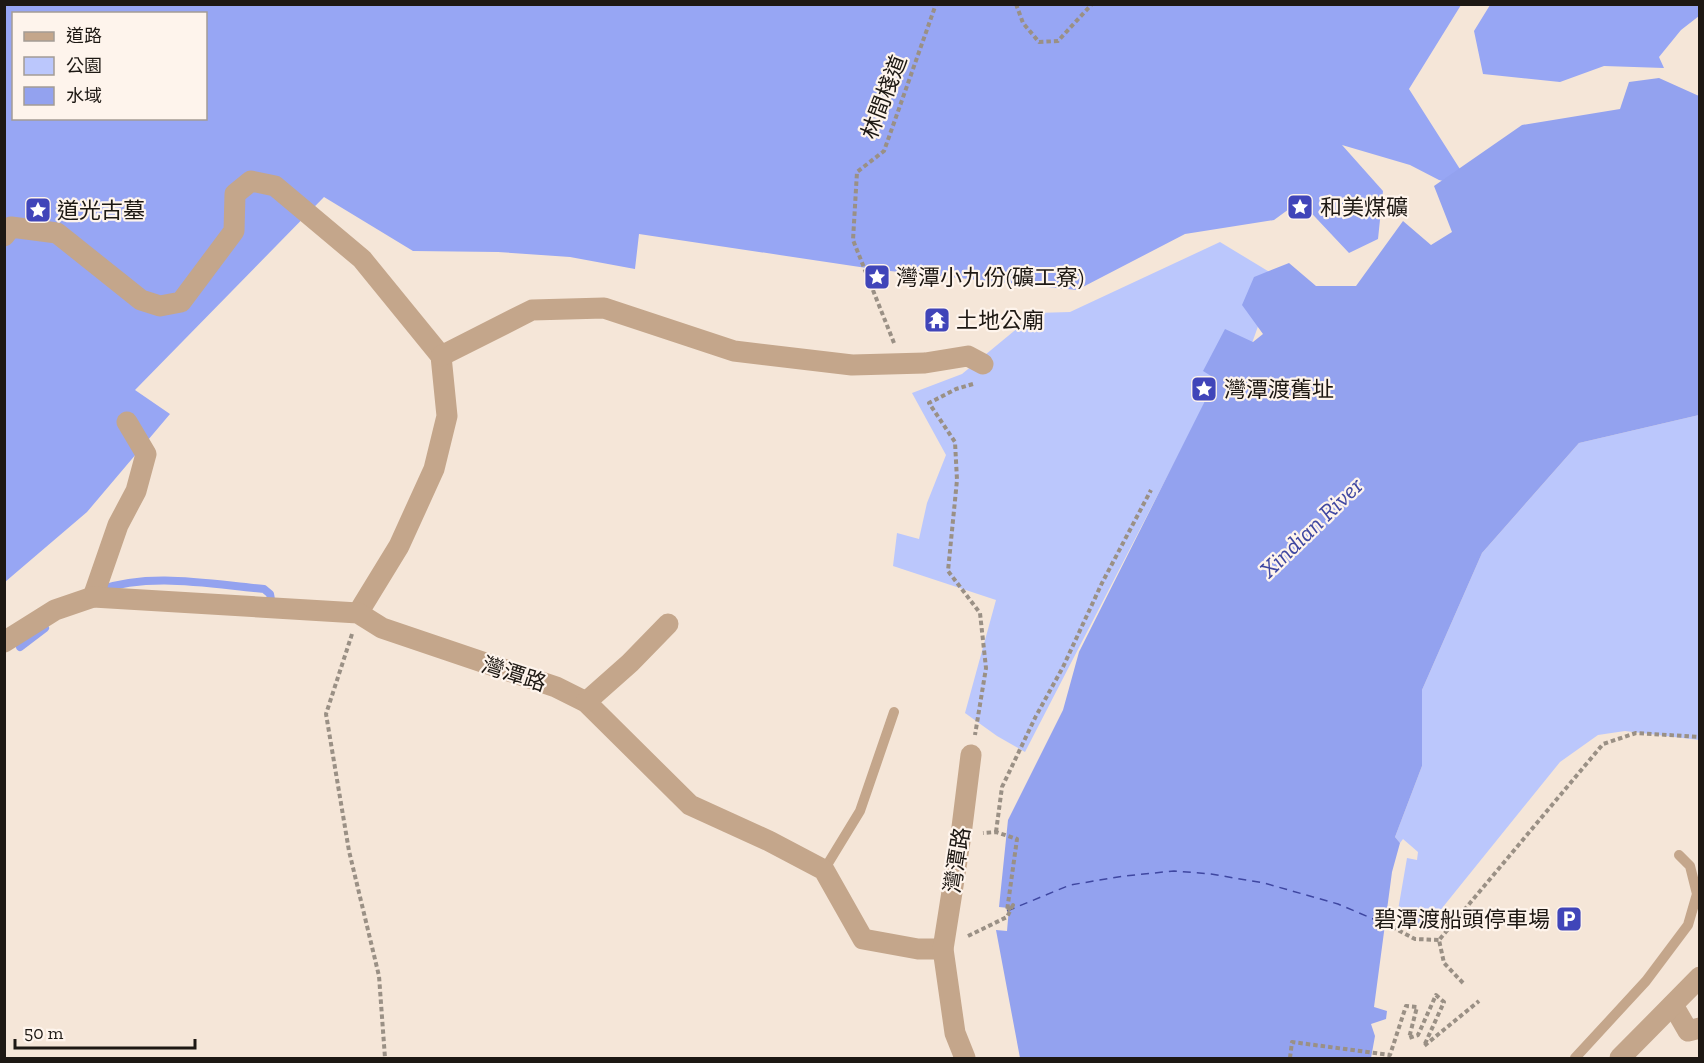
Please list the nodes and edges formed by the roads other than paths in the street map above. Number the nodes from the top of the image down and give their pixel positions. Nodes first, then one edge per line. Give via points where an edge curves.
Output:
1 (4, 236) edge
2 (441, 356) junction
3 (983, 364) road end
4 (127, 422) dead end
5 (93, 597) junction
6 (358, 613) junction
7 (668, 624) dead end
8 (4, 642) edge
9 (586, 702) junction
10 (894, 712) dead end
11 (971, 755) road end
12 (1679, 855) dead end
13 (824, 870) junction
14 (943, 949) junction
15 (1700, 977) edge
16 (1673, 1005) junction
17 (1700, 1028) edge
18 (964, 1059) edge
19 (1575, 1059) edge
20 (1620, 1059) edge

1 - 2 street via 11,226 57,233 141,300 160,306 181,302 234,231 235,194 251,182 274,186 362,259
2 - 3 street via 532,310 604,308 734,351 852,365 925,363 968,356
2 - 6 street via 447,416 434,469 399,546
4 - 5 street via 146,454 136,491 118,525
5 - 6 street, 灣潭路
5 - 8 street, 灣潭路 via 55,610
6 - 9 street, 灣潭路 via 382,628 556,687
7 - 9 street
9 - 13 street, 灣潭路 via 690,806
10 - 13 lane via 860,811
11 - 14 street, 灣潭路
12 - 19 lane via 1690,866 1697,894 1689,926 1646,981
13 - 14 street via 863,939 918,949
14 - 18 street, 灣潭路 via 955,1033
15 - 16 street
16 - 17 street via 1688,1031
16 - 20 street

